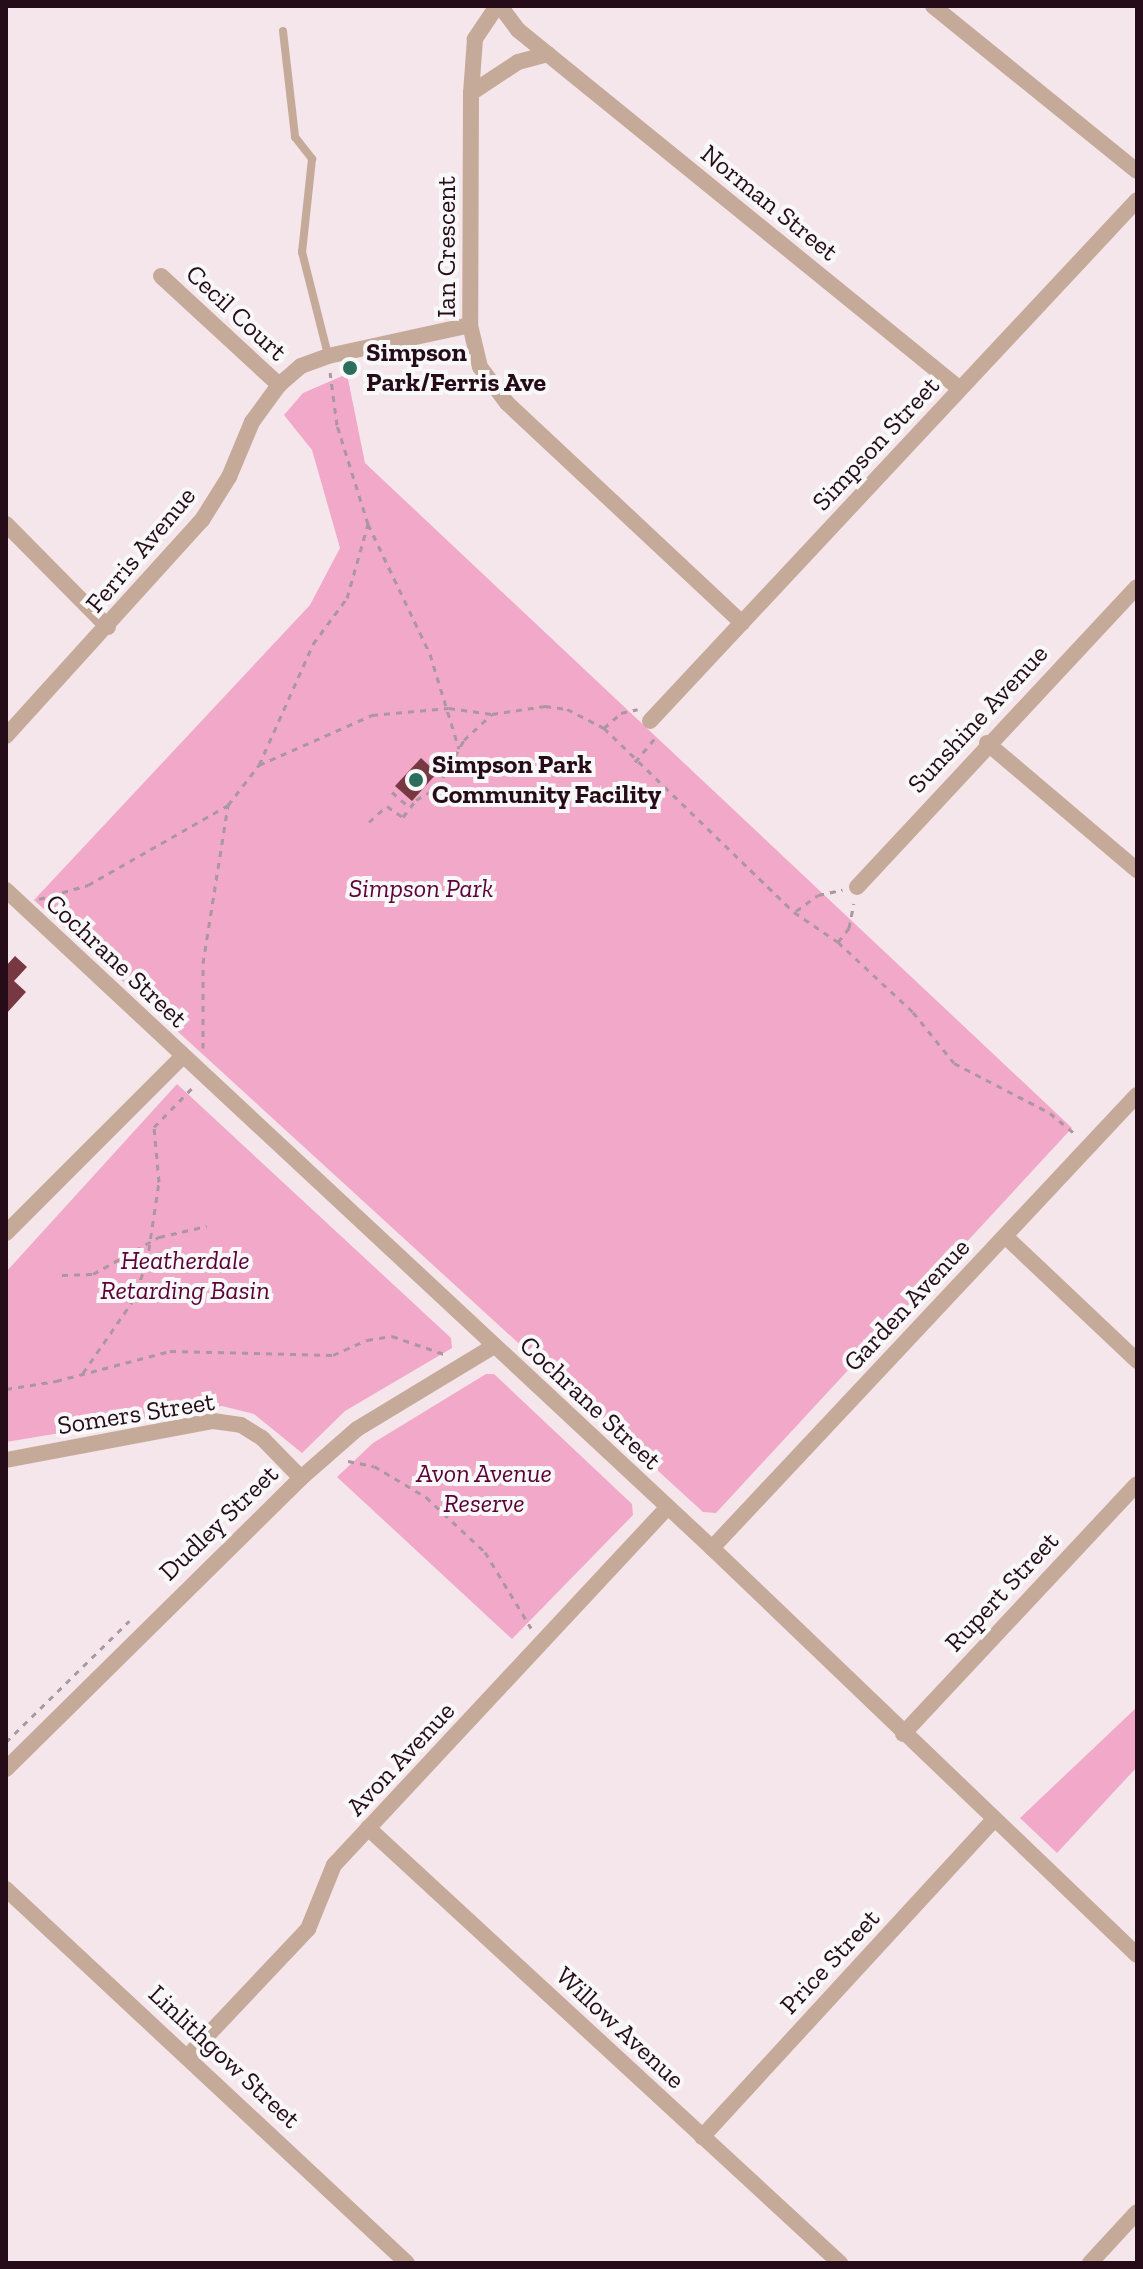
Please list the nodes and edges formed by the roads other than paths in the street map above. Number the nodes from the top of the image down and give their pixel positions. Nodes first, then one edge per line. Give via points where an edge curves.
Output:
1 (498, 6) edge
2 (933, 6) edge
3 (283, 31) dead end
4 (548, 54) junction
5 (471, 93) junction
6 (1137, 171) edge
7 (1137, 200) edge
8 (161, 276) dead end
9 (470, 325) junction
10 (328, 356) junction
11 (279, 385) junction
12 (960, 389) junction
13 (6, 524) edge
14 (1137, 587) edge
15 (742, 623) junction
16 (108, 627) junction
17 (650, 721) dead end
18 (6, 736) edge
19 (987, 743) junction
20 (1137, 870) edge
21 (857, 887) road end
22 (6, 890) edge
23 (182, 1057) junction
24 (1137, 1095) edge
25 (6, 1233) edge
26 (1005, 1236) junction
27 (494, 1346) junction
28 (1137, 1361) edge
29 (6, 1460) edge
30 (301, 1478) junction
31 (1137, 1484) edge
32 (667, 1508) junction
33 (712, 1548) junction
34 (903, 1734) junction
35 (6, 1769) edge
36 (993, 1820) junction
37 (368, 1828) junction
38 (6, 1889) edge
39 (1137, 1955) edge
40 (188, 2056) junction
41 (702, 2137) junction
42 (1137, 2212) edge
43 (407, 2263) edge
44 (840, 2263) edge
45 (1090, 2263) edge

1 - 4 street, Norman Street
1 - 5 street, Ian Crescent via 475,39
2 - 6 street
3 - 10 lane via 295,137 312,159 302,252
4 - 5 street via 518,62
4 - 12 street, Norman Street
5 - 9 street, Ian Crescent
7 - 12 street, Simpson Street
8 - 11 street, Cecil Court
9 - 10 street, Ferris Avenue
9 - 15 street, Ian Crescent via 480,367 507,403
10 - 11 street, Ferris Avenue via 301,366
11 - 16 street, Ferris Avenue via 252,422 229,477 202,520
12 - 15 street, Simpson Street
13 - 16 street
14 - 19 street, Sunshine Avenue
15 - 17 street, Simpson Street
16 - 18 street, Ferris Avenue
19 - 20 street
19 - 21 street, Sunshine Avenue
22 - 23 street, Cochrane Street
23 - 25 street
23 - 27 street, Cochrane Street
24 - 26 street, Garden Avenue
26 - 28 street
26 - 33 street, Garden Avenue
27 - 30 street, Dudley Street via 357,1429
27 - 32 street, Cochrane Street
29 - 30 street, Somers Street via 213,1421 241,1425 262,1438
30 - 35 street, Dudley Street
31 - 34 street, Rupert Street
32 - 33 street, Cochrane Street
32 - 37 street, Avon Avenue
33 - 34 street, Cochrane Street
34 - 36 street, Cochrane Street
36 - 39 street, Cochrane Street
36 - 41 street, Price Street
37 - 40 street, Avon Avenue via 334,1865 308,1929
37 - 41 street, Willow Avenue
38 - 40 street, Linlithgow Street
40 - 43 street, Linlithgow Street
41 - 44 street, Willow Avenue
42 - 45 street

